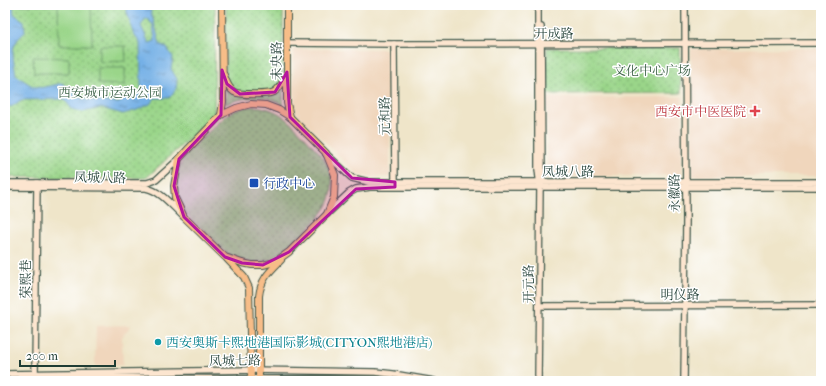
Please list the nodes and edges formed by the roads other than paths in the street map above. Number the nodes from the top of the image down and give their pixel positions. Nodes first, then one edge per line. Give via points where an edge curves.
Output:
1 (222, 5) edge
2 (287, 5) edge
3 (538, 5) edge
4 (541, 5) edge
5 (685, 5) edge
6 (287, 43) junction
7 (821, 43) edge
8 (394, 44) junction
9 (540, 44) junction
10 (685, 44) junction
11 (222, 70) junction
12 (287, 72) junction
13 (221, 115) junction
14 (290, 117) junction
15 (326, 153) junction
16 (179, 159) junction
17 (821, 182) edge
18 (5, 183) edge
19 (540, 183) junction
20 (685, 184) junction
21 (37, 185) junction
22 (395, 185) junction
23 (821, 187) edge
24 (5, 188) edge
25 (327, 214) junction
26 (184, 217) junction
27 (289, 252) junction
28 (225, 257) junction
29 (686, 305) junction
30 (821, 305) edge
31 (539, 306) junction
32 (251, 370) junction
33 (258, 370) junction
34 (5, 374) edge
35 (35, 374) junction
36 (251, 380) edge
37 (259, 380) edge
38 (404, 381) edge
39 (434, 381) edge
40 (538, 381) edge
41 (684, 381) edge

1 - 11 main road
2 - 6 main road, 未央路
3 - 9 street, 开元路
4 - 9 street, 开元路
5 - 10 street, 永徽路
6 - 8 street, 开成路
6 - 12 main road, 未央路
7 - 10 street, 开成路
8 - 9 street, 开成路
8 - 22 street, 元和路
9 - 10 street, 开成路
9 - 19 street, 开元路
10 - 20 street, 永徽路
11 - 12 main road via 227,84 234,92 240,94 275,92
11 - 13 main road
12 - 14 main road, 未央路 via 287,103
13 - 14 main road via 251,104 266,105
13 - 16 main road
14 - 15 main road
15 - 22 street, 凤城八路 via 352,178
15 - 25 main road via 335,175 334,197
16 - 21 street, 凤城八路 via 156,180 147,183
16 - 26 main road via 174,186 175,198
17 - 20 street, 凤城八路
18 - 21 street, 凤城八路
19 - 20 street, 凤城八路
19 - 22 street, 凤城八路
19 - 31 street, 开元路
20 - 23 street, 凤城八路
20 - 29 street, 永徽路
21 - 24 street, 凤城八路
21 - 26 street, 凤城八路 via 152,189
21 - 35 street, 荣熙巷
22 - 25 street, 凤城八路 via 356,189
25 - 27 main road
26 - 28 main road
27 - 28 main road via 275,262 252,265
27 - 33 main road via 268,273 261,285
28 - 32 main road via 244,277 250,288
29 - 30 street, 明仪路
29 - 31 street, 明仪路
29 - 41 street, 永徽路
31 - 40 street, 开元路
32 - 33 street, 凤城七路
32 - 35 street, 凤城七路
32 - 36 main road
33 - 37 main road
33 - 39 street, 凤城七路 via 376,372
34 - 35 street, 凤城七路
35 - 36 street, 凤城七路 via 42,377
36 - 37 street, 凤城七路
37 - 38 street, 凤城七路

